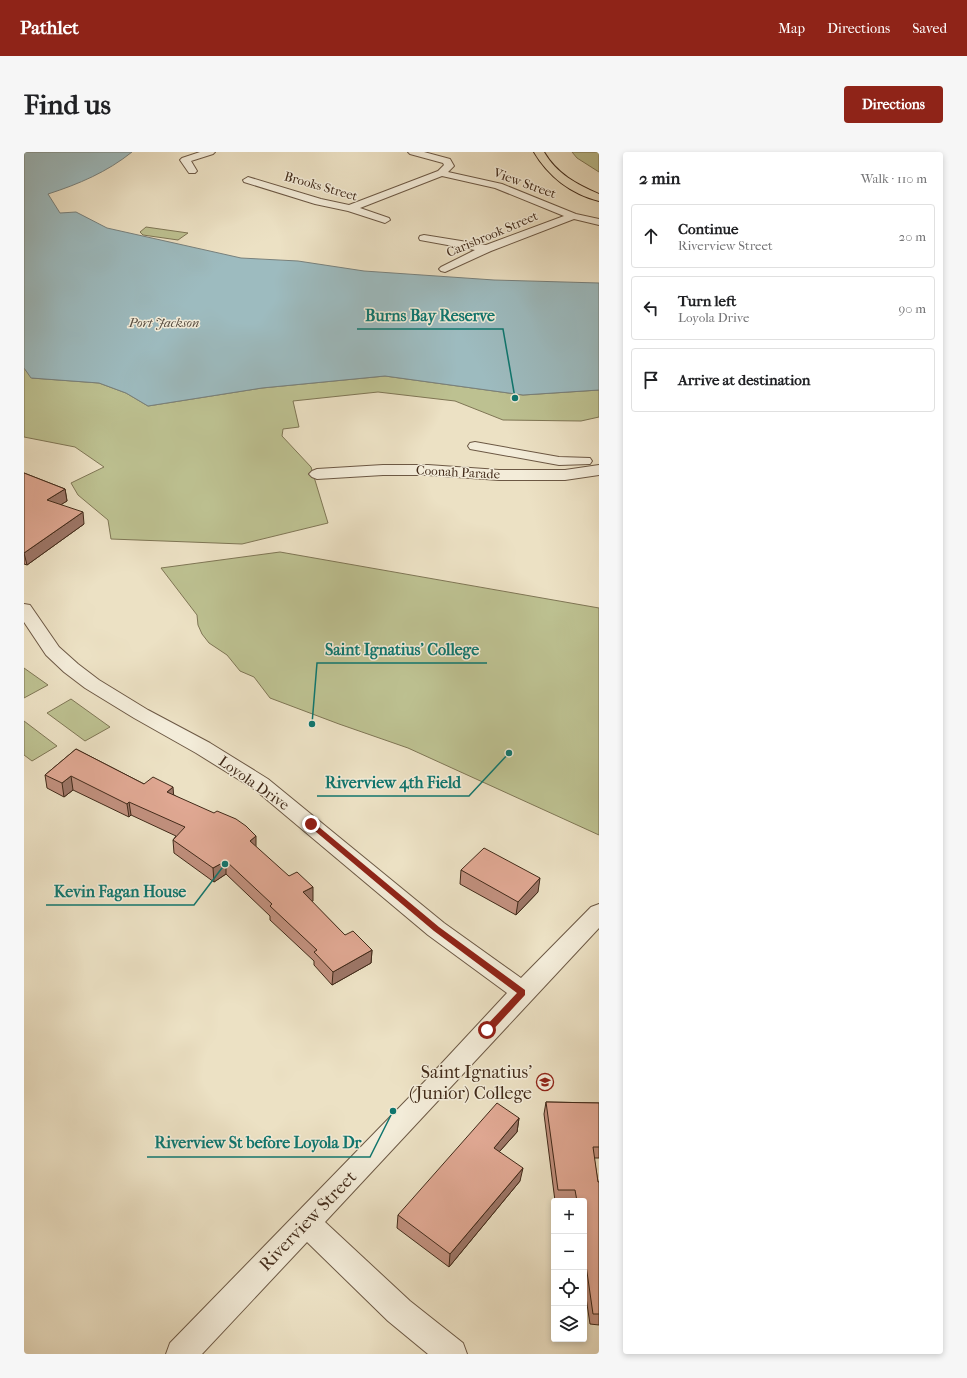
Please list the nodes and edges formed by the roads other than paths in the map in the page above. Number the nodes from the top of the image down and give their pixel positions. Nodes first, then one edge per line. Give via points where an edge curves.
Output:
1 (210, 152) edge
2 (413, 152) edge
3 (539, 152) edge
4 (550, 152) edge
5 (192, 171) dead end
6 (440, 173) junction
7 (248, 180) dead end
8 (599, 190) edge
9 (599, 198) edge
10 (350, 208) junction
11 (573, 216) junction
12 (385, 220) dead end
13 (599, 222) edge
14 (424, 238) dead end
15 (487, 249) junction
16 (445, 269) dead end
17 (475, 446) dead end
18 (599, 461) edge
19 (599, 470) edge
20 (317, 474) dead end
21 (24, 609) edge
22 (30, 630) edge
23 (599, 913) edge
24 (523, 992) junction
25 (306, 1222) junction
26 (181, 1354) edge
27 (452, 1354) edge

1 - 5 street via 185,160
2 - 6 street via 447,161 449,166
3 - 9 main road via 548,168 556,175
4 - 8 main road via 568,173
6 - 10 street
6 - 11 street, View Street via 498,186
7 - 10 street, Brooks Street via 319,202
10 - 12 street, Brooks Street
11 - 13 street, View Street
11 - 15 street, Carisbrook Street
14 - 15 street
15 - 16 street, Carisbrook Street
17 - 18 street, Coonah Parade via 559,461
19 - 20 street, Coonah Parade via 565,475 499,475 428,470
21 - 22 street, Loyola Drive
22 - 24 street, Loyola Drive via 76,672 141,714 261,784 436,929
23 - 24 street, Riverview Street
24 - 25 street, Riverview Street
25 - 26 street, Riverview Street
25 - 27 street via 399,1311

